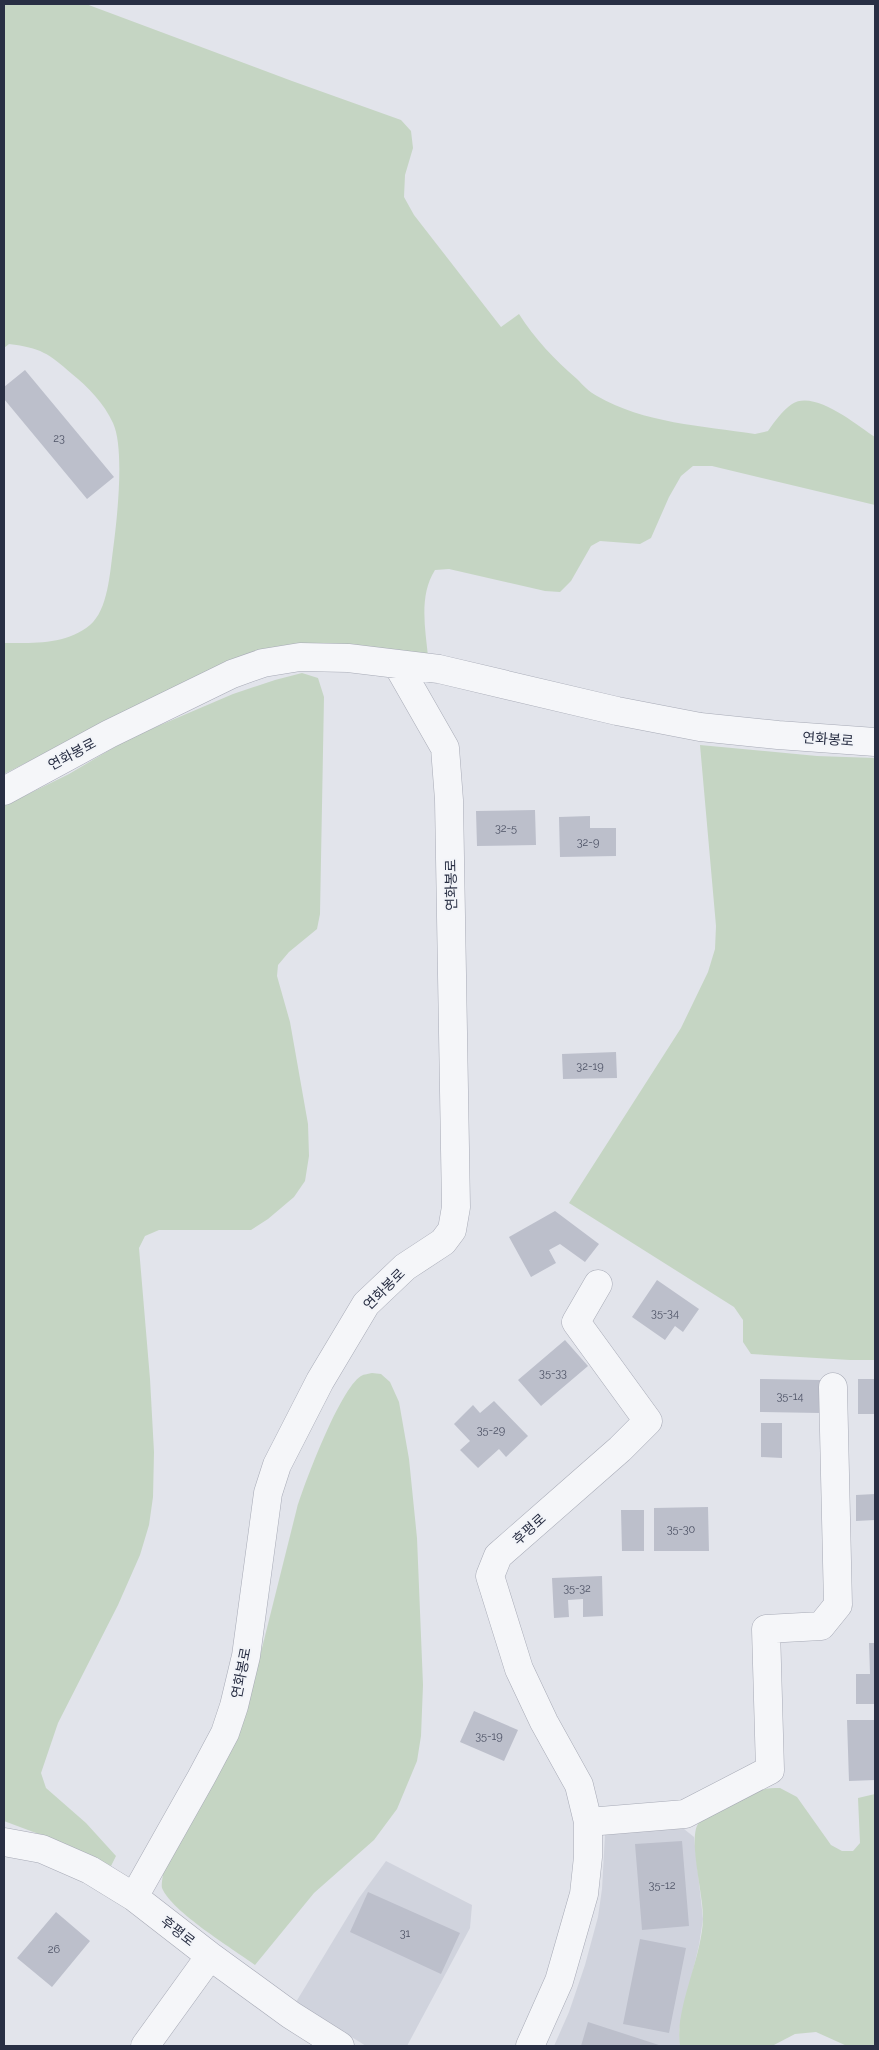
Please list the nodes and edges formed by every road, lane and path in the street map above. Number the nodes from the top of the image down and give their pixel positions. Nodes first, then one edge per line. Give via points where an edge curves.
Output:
1 (397, 664) junction
2 (875, 742) edge
3 (4, 791) edge
4 (598, 1284) dead end
5 (833, 1387) dead end
6 (588, 1822) junction
7 (4, 1842) edge
8 (134, 1897) junction
9 (210, 1956) junction
10 (146, 2046) edge
11 (340, 2046) edge
12 (530, 2046) edge

1 - 2 street, 연화봉로 via 439,669 700,727
1 - 3 street, 연화봉로 via 300,657 263,663 171,703
1 - 8 street, 연화봉로 via 446,748 450,800 456,1207 452,1230 443,1242 405,1267 366,1304 320,1381 277,1466 268,1493 246,1656 234,1706 225,1733
4 - 6 street, 후평로 via 576,1322 648,1421 498,1556 490,1576 519,1669 579,1785
5 - 6 street via 838,1605 821,1626 766,1629 770,1770 685,1814
6 - 12 street, 후평로 via 584,1894 559,1981
7 - 8 street, 후평로 via 42,1849 90,1870
8 - 9 street, 후평로
9 - 10 street
9 - 11 street, 후평로

